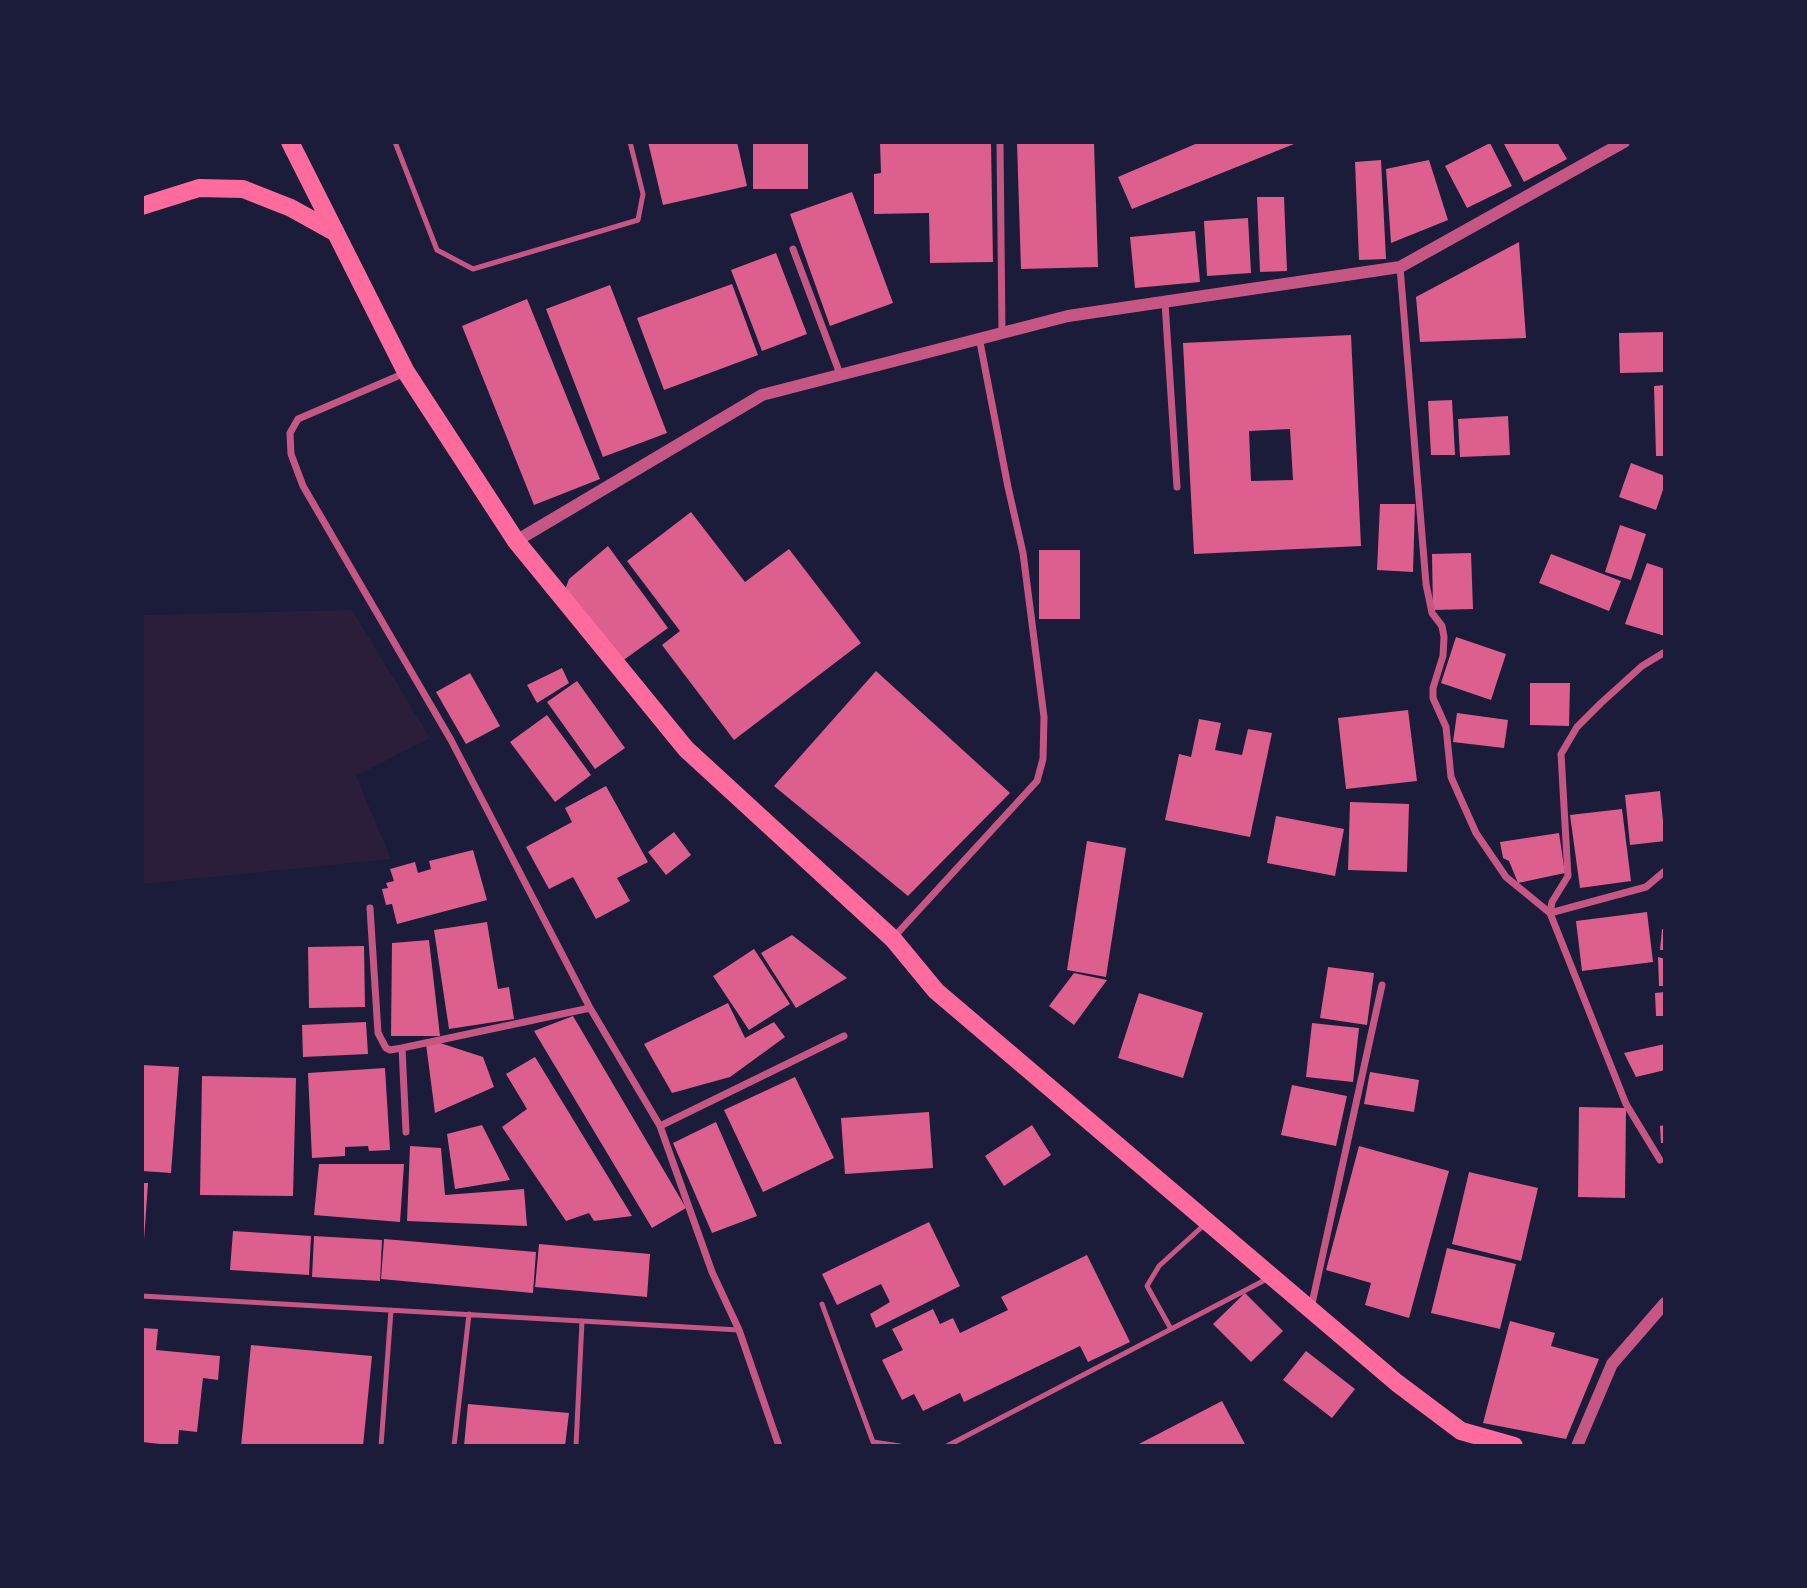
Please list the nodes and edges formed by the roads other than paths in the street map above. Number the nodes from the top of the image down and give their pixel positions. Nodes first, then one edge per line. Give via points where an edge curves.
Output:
1 (396, 142) edge
2 (630, 142) edge
3 (1000, 142) edge
4 (1624, 142) edge
5 (295, 143) edge
6 (142, 206) edge
7 (336, 233) junction
8 (793, 249) dead end
9 (1400, 268) junction
10 (1165, 303) junction
11 (1002, 331) junction
12 (979, 337) junction
13 (406, 372) junction
14 (840, 374) junction
15 (1177, 487) dead end
16 (516, 541) junction
17 (1665, 652) edge
18 (1665, 871) edge
19 (370, 908) dead end
20 (1550, 913) junction
21 (893, 939) junction
22 (1382, 985) dead end
23 (590, 1008) junction
24 (845, 1036) dead end
25 (402, 1048) junction
26 (660, 1126) junction
27 (406, 1132) dead end
28 (1660, 1160) dead end
29 (1208, 1221) junction
30 (1273, 1275) junction
31 (142, 1296) edge
32 (1665, 1303) edge
33 (822, 1304) dead end
34 (1311, 1308) junction
35 (391, 1310) junction
36 (469, 1314) junction
37 (582, 1321) junction
38 (1171, 1329) junction
39 (739, 1330) junction
40 (381, 1446) edge
41 (454, 1446) edge
42 (576, 1446) edge
43 (779, 1446) edge
44 (900, 1446) edge
45 (947, 1446) edge
46 (1514, 1446) edge
47 (1577, 1446) edge

1 - 2 lane via 437,250 473,269 638,220 643,194
3 - 11 street
4 - 9 street
5 - 7 main road
6 - 7 main road via 199,188 243,190 291,208
7 - 13 main road
8 - 14 street
9 - 10 street
9 - 20 street via 1426,584 1432,614 1444,637 1433,698 1446,727 1451,777 1476,833 1506,877
10 - 11 street via 1068,316
10 - 15 street
11 - 12 street
12 - 14 street
12 - 21 street via 1023,552 1044,717 1043,759 1037,781
13 - 16 main road
13 - 23 street via 298,419 290,433 291,454 303,486 451,740
14 - 16 street via 762,395
16 - 21 main road via 686,749
17 - 20 street via 1601,703 1577,727 1560,754 1568,876
18 - 20 street via 1646,887
19 - 25 street via 377,1033 386,1048
20 - 28 street via 1626,1104
21 - 29 main road via 936,991
22 - 34 street
23 - 25 street
23 - 26 street
24 - 26 street
25 - 27 street
26 - 39 street via 712,1272
29 - 30 main road
29 - 38 lane via 1159,1266 1147,1286
30 - 34 main road
30 - 38 lane
31 - 35 lane
32 - 47 street via 1612,1364
33 - 44 lane via 873,1442
34 - 46 main road via 1461,1431
35 - 36 lane
35 - 40 lane
36 - 37 lane
36 - 41 lane
37 - 39 lane
37 - 42 lane
38 - 45 lane
39 - 43 street

